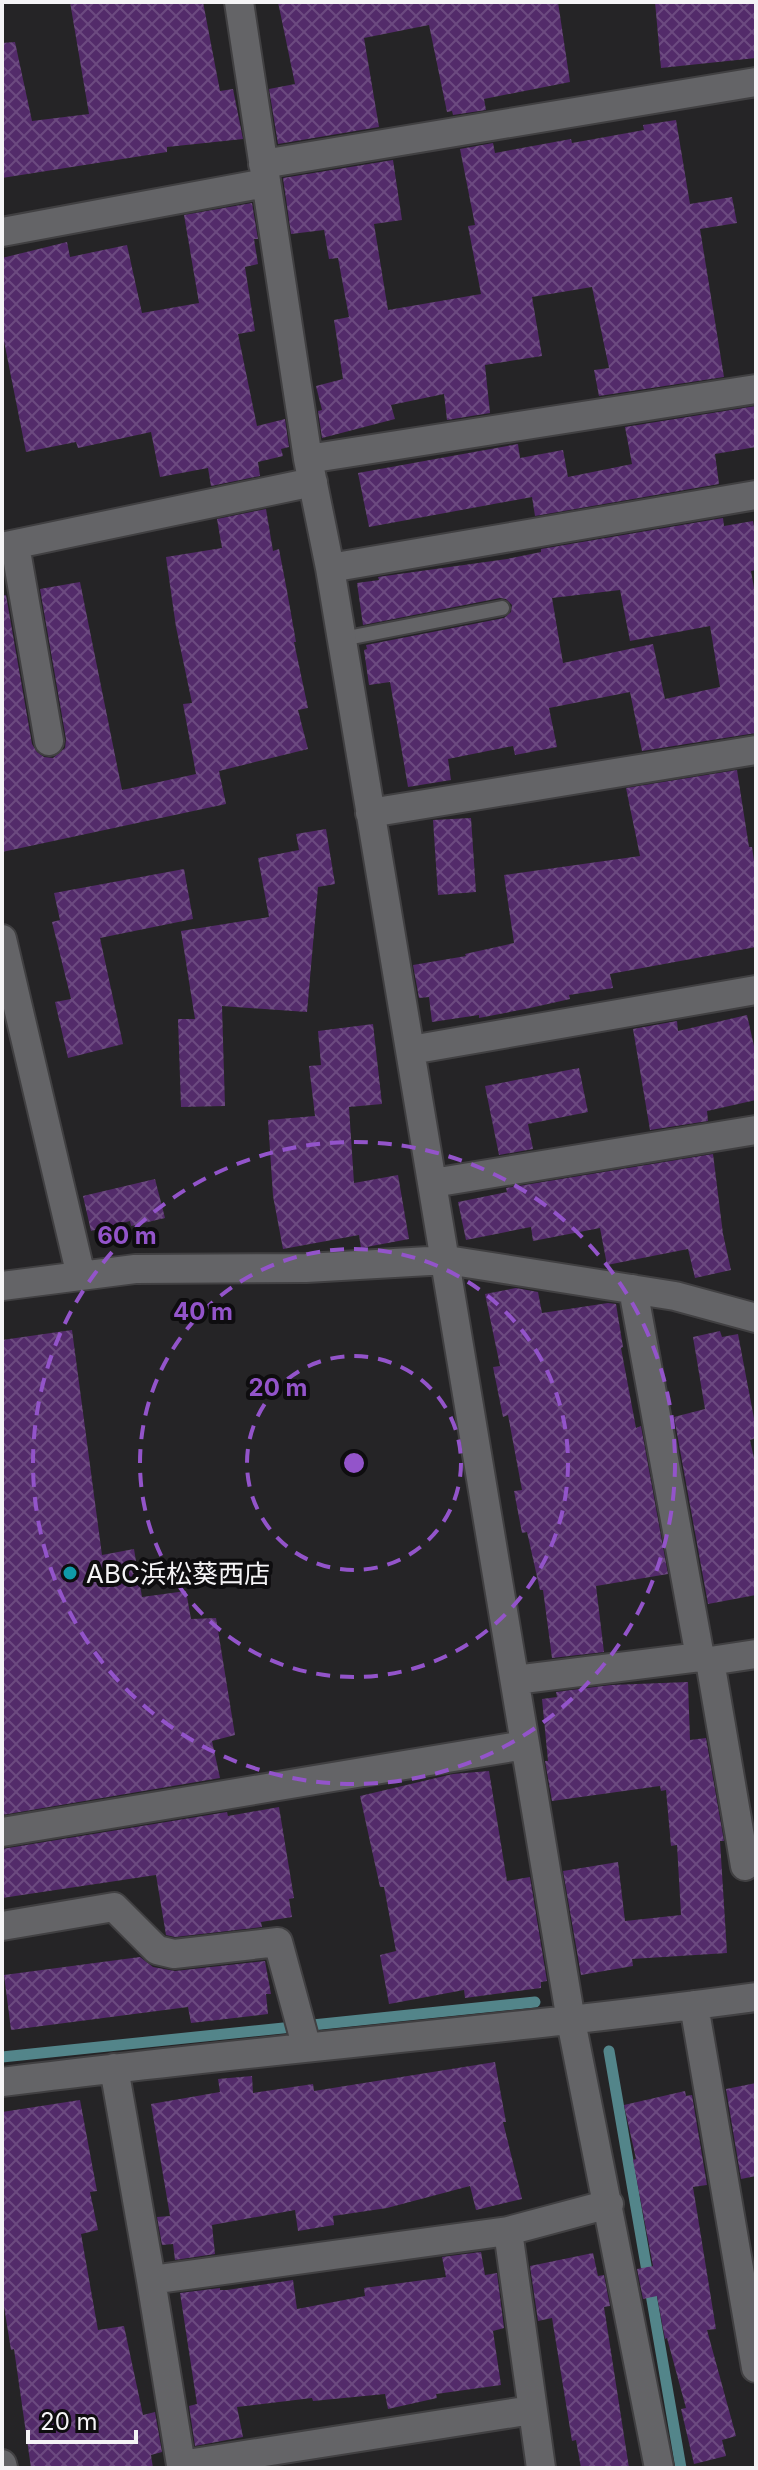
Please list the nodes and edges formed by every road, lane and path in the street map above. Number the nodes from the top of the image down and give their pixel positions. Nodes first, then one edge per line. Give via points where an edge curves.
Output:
1 (239, 2) edge
2 (756, 82) edge
3 (264, 174) junction
4 (2, 232) edge
5 (756, 389) edge
6 (311, 470) junction
7 (756, 495) edge
8 (9, 546) edge
9 (330, 568) junction
10 (502, 608) dead end
11 (342, 639) junction
12 (49, 741) dead end
13 (756, 750) edge
14 (370, 813) junction
15 (2, 939) edge
16 (756, 990) edge
17 (411, 1050) junction
18 (756, 1130) edge
19 (433, 1183) junction
20 (447, 1260) junction
21 (81, 1276) junction
22 (2, 1286) edge
23 (633, 1289) junction
24 (756, 1318) edge
25 (756, 1654) edge
26 (705, 1659) junction
27 (515, 1680) junction
28 (525, 1745) junction
29 (2, 1832) edge
30 (745, 1866) dead end
31 (2, 1926) edge
32 (756, 1997) edge
33 (694, 2005) junction
34 (571, 2021) junction
35 (306, 2045) junction
36 (114, 2068) junction
37 (2, 2082) edge
38 (609, 2204) junction
39 (508, 2231) junction
40 (151, 2280) junction
41 (756, 2368) edge
42 (532, 2410) junction
43 (541, 2468) edge
44 (659, 2468) edge

1 - 3 street
2 - 3 street
3 - 4 street
3 - 6 street
5 - 6 street
6 - 8 street
6 - 9 street
7 - 9 street
8 - 12 street
9 - 11 street
10 - 11 lane
11 - 14 street
13 - 14 street
14 - 17 street
15 - 21 street
16 - 17 street
17 - 19 street
18 - 19 street
19 - 20 street
20 - 21 street via 135,1269
20 - 23 street
20 - 27 street
21 - 22 street
23 - 24 street
23 - 26 street
25 - 26 street
26 - 27 street
26 - 30 street
27 - 28 street
28 - 29 street
28 - 34 street
31 - 35 street via 114,1907 157,1950 174,1954 278,1942
32 - 33 street
33 - 34 street
33 - 41 street
34 - 35 street
34 - 38 street
35 - 36 street
36 - 37 street
36 - 40 street
38 - 39 street
38 - 44 street
39 - 40 street
39 - 42 street
40 - 42 street via 181,2465
42 - 43 street

